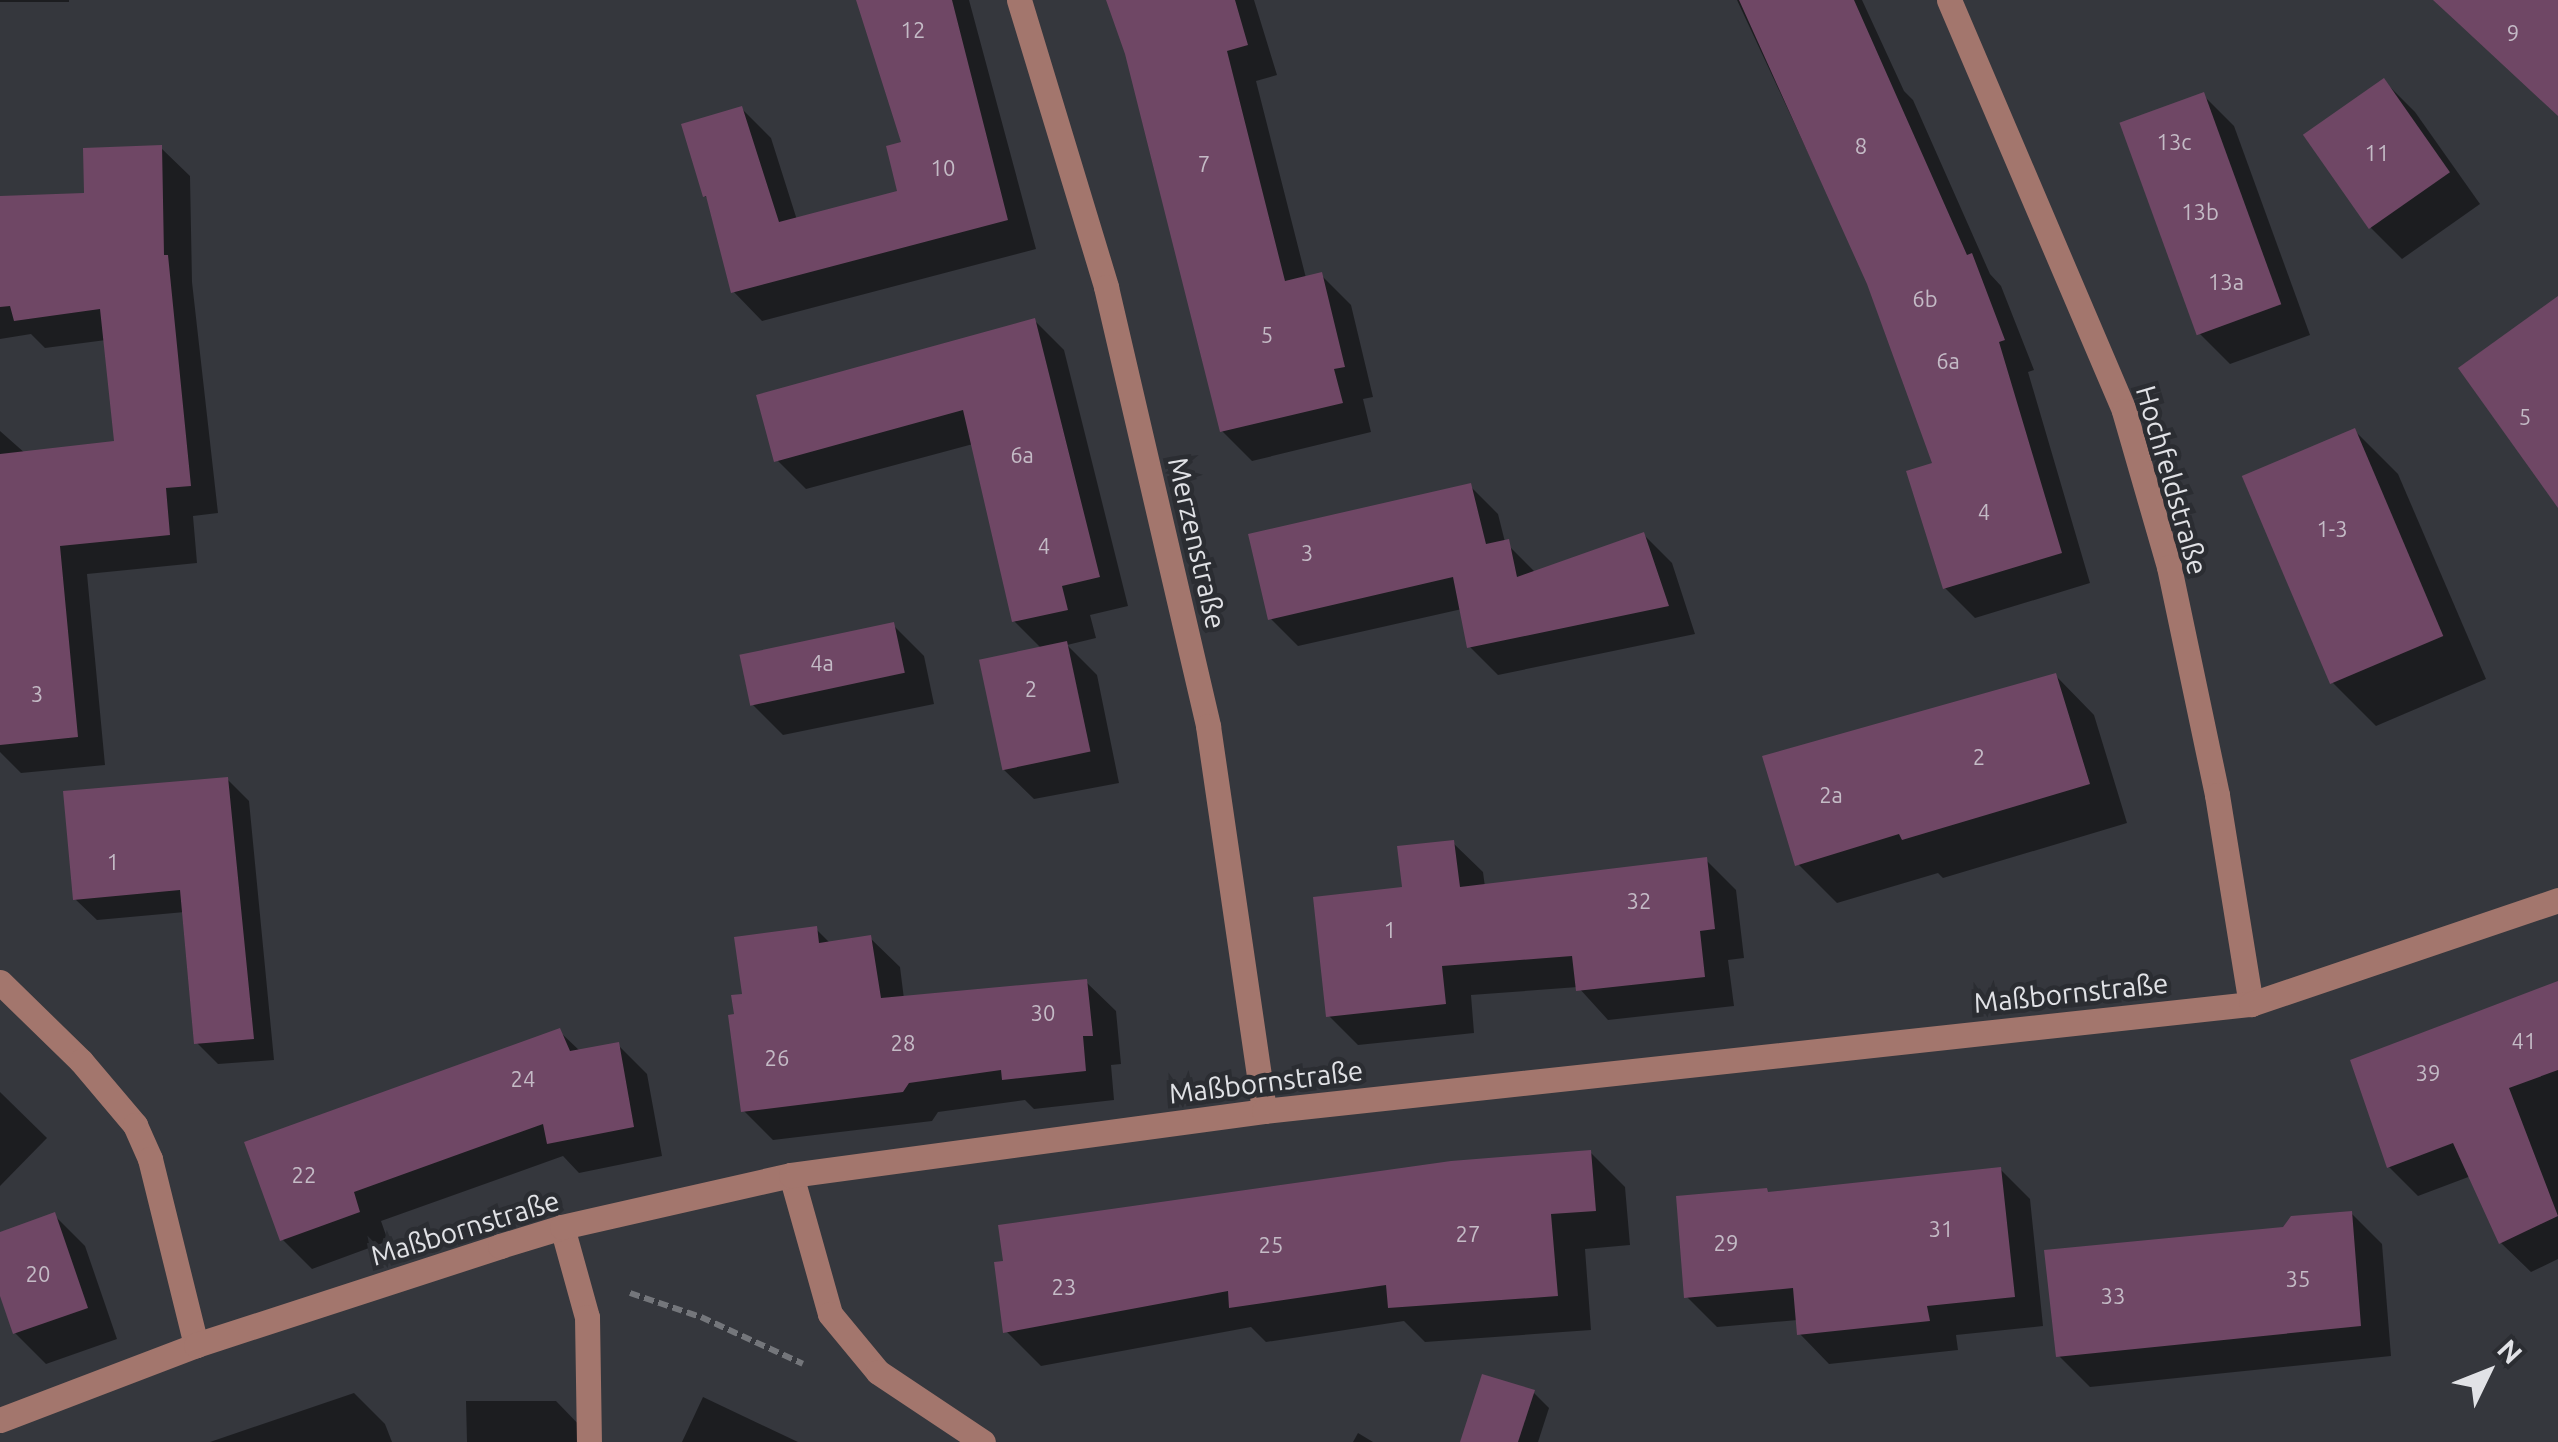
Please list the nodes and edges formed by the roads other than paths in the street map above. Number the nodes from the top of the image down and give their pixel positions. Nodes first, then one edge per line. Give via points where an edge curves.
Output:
1 (1019, 0) edge
2 (1950, 0) edge
3 (2558, 900) edge
4 (0, 982) edge
5 (2251, 1004) junction
6 (1264, 1112) junction
7 (791, 1175) junction
8 (562, 1227) junction
9 (196, 1345) junction
10 (0, 1420) edge
11 (589, 1442) edge
12 (983, 1442) edge

1 - 6 street, Merzenstraße via 1106,288 1208,726
2 - 5 street, Hochfeldstraße via 2124,411 2169,567
3 - 5 street, Maßbornstraße
4 - 9 street via 136,1125
5 - 6 street, Maßbornstraße
6 - 7 street, Maßbornstraße
7 - 8 street, Maßbornstraße
7 - 12 street via 830,1314 878,1372
8 - 9 street, Maßbornstraße
8 - 11 street via 587,1318
9 - 10 street, Maßbornstraße

